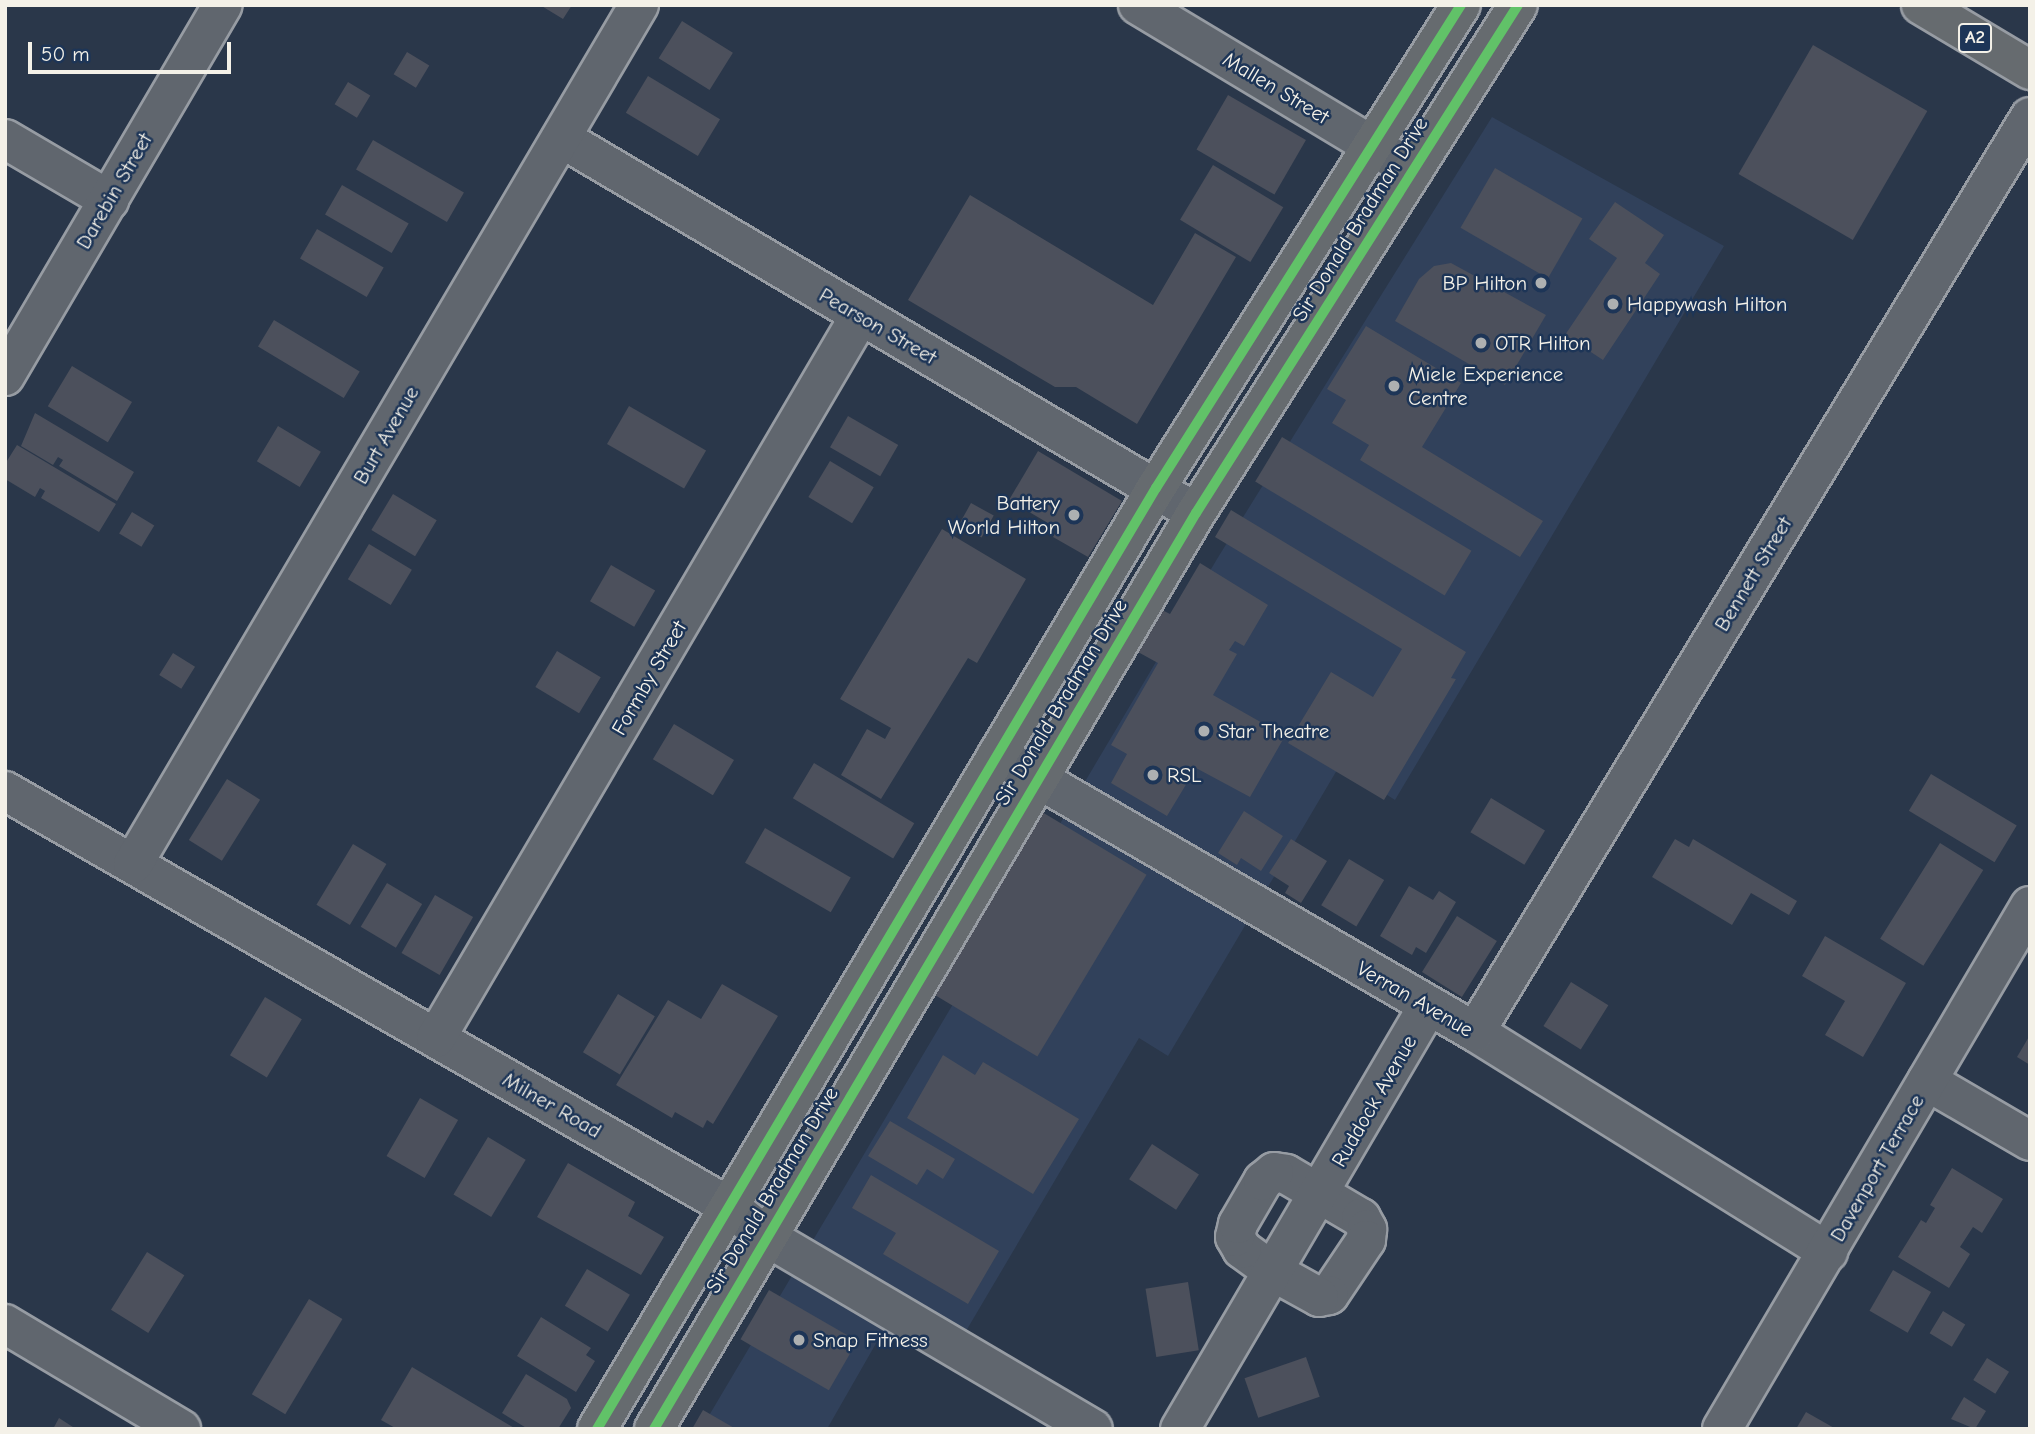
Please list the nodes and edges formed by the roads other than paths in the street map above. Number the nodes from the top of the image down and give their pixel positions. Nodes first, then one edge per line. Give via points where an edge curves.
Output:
1 (223, 5) edge
2 (639, 5) edge
3 (1138, 5) edge
4 (1461, 5) edge
5 (1518, 5) edge
6 (1921, 5) edge
7 (2030, 70) edge
8 (2030, 117) edge
9 (561, 138) junction
10 (5, 139) edge
11 (1372, 144) junction
12 (1413, 170) junction
13 (109, 200) junction
14 (860, 317) junction
15 (5, 376) edge
16 (1156, 488) junction
17 (1196, 513) junction
18 (997, 755) junction
19 (1036, 779) junction
20 (5, 791) edge
21 (133, 864) junction
22 (2030, 906) edge
23 (1428, 1007) junction
24 (1475, 1032) junction
25 (436, 1038) junction
26 (1927, 1081) junction
27 (2030, 1141) edge
28 (1319, 1195) junction
29 (730, 1207) junction
30 (767, 1237) junction
31 (1828, 1252) junction
32 (1272, 1271) junction
33 (5, 1324) edge
34 (181, 1429) edge
35 (597, 1429) edge
36 (654, 1429) edge
37 (1093, 1429) edge
38 (1180, 1429) edge
39 (1722, 1429) edge

1 - 13 street, Darebin Street
2 - 9 street, Burt Avenue
3 - 11 street, Mallen Street
4 - 11 main road, Sir Donald Bradman Drive
5 - 12 main road, Sir Donald Bradman Drive
6 - 7 main road, A2
8 - 24 street, Bennett Street
9 - 14 street, Pearson Street
9 - 21 street, Burt Avenue
10 - 13 street
11 - 12 street, Mallen Street
11 - 16 main road, Sir Donald Bradman Drive
12 - 17 main road, Sir Donald Bradman Drive
13 - 15 street, Darebin Street
14 - 16 street, Pearson Street
14 - 25 street, Formby Street
16 - 17 street, Pearson Street
16 - 18 main road, Sir Donald Bradman Drive
17 - 19 main road, Sir Donald Bradman Drive
18 - 19 street, Verran Avenue
18 - 29 main road, Sir Donald Bradman Drive
19 - 23 street, Verran Avenue
19 - 30 main road, Sir Donald Bradman Drive
20 - 21 street, Milner Road
21 - 25 street, Milner Road
22 - 26 street, Davenport Terrace
23 - 24 street, Verran Avenue
23 - 28 street, Ruddock Avenue
24 - 31 street, Verran Avenue
25 - 29 street, Milner Road
26 - 27 street
26 - 31 street, Davenport Terrace
28 - 32 street, Ruddock Avenue
28 - 32 street via 1286,1174 1274,1172 1263,1181 1235,1237 1242,1249
28 - 32 street via 1361,1218 1367,1229 1366,1240 1338,1286 1319,1297
29 - 30 street, Milner Road
29 - 35 main road, Sir Donald Bradman Drive
30 - 36 main road, Sir Donald Bradman Drive
30 - 37 street, Milner Road
31 - 39 street, Davenport Terrace
32 - 38 street, Ruddock Avenue
33 - 34 street

